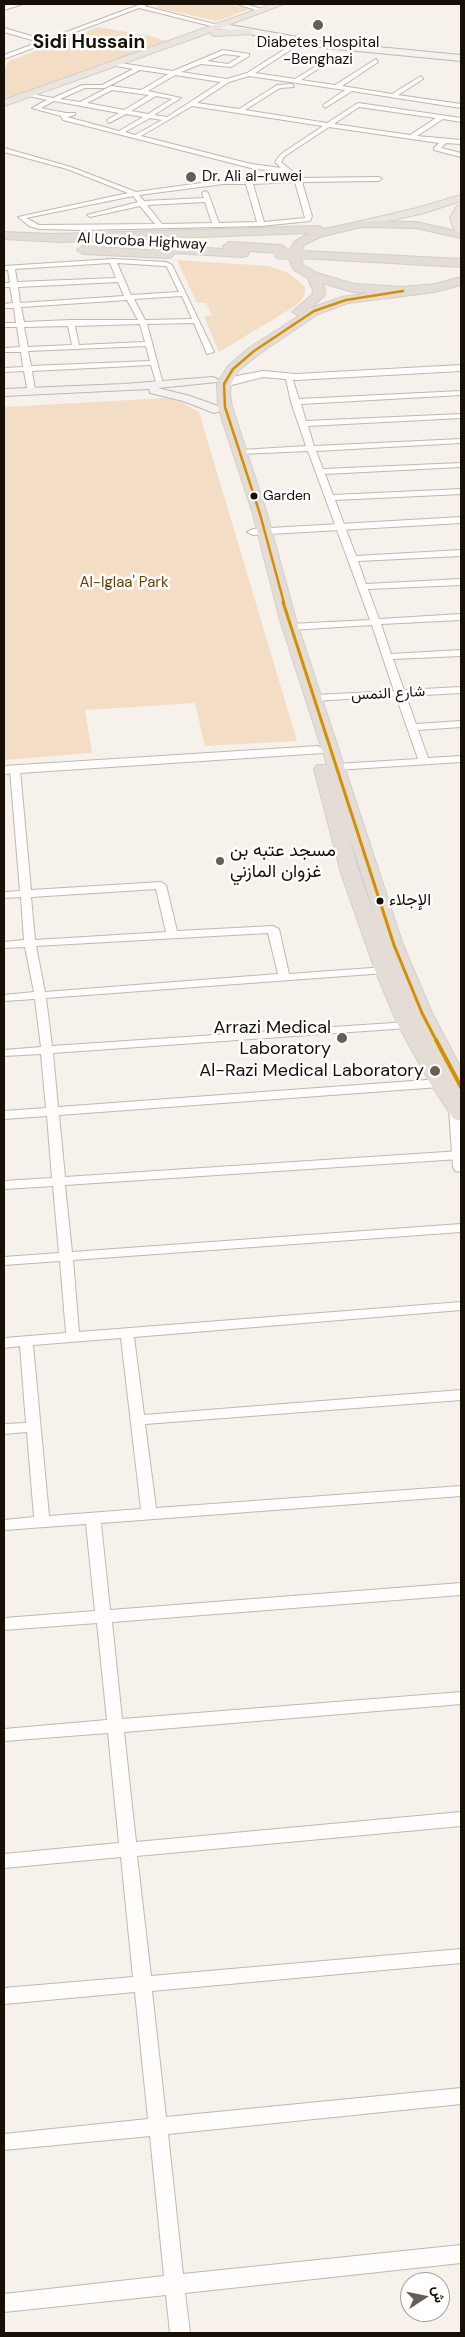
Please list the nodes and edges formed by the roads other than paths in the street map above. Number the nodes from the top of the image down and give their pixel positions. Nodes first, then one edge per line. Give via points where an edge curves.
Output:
1 (20, 4) edge
2 (130, 4) edge
3 (240, 4) edge
4 (280, 4) edge
5 (142, 5) edge
6 (4, 8) edge
7 (262, 10) junction
8 (235, 20) junction
9 (217, 24) junction
10 (4, 30) edge
11 (248, 31) junction
12 (193, 35) junction
13 (301, 41) junction
14 (46, 42) junction
15 (4, 57) edge
16 (461, 57) edge
17 (376, 61) dead end
18 (201, 62) junction
19 (113, 64) junction
20 (139, 68) junction
21 (316, 68) dead end
22 (172, 74) junction
23 (249, 74) junction
24 (420, 78) dead end
25 (227, 81) junction
26 (296, 81) junction
27 (103, 87) junction
28 (111, 88) junction
29 (336, 88) junction
30 (350, 90) junction
31 (142, 92) junction
32 (156, 94) junction
33 (344, 94) junction
34 (26, 95) junction
35 (392, 96) junction
36 (50, 101) junction
37 (4, 103) edge
38 (71, 104) junction
39 (192, 104) junction
40 (83, 106) junction
41 (324, 106) dead end
42 (461, 106) edge
43 (109, 110) junction
44 (240, 111) junction
45 (124, 112) junction
46 (55, 113) junction
47 (66, 114) junction
48 (147, 116) junction
49 (442, 117) junction
50 (102, 119) junction
51 (168, 119) junction
52 (461, 120) edge
53 (132, 125) junction
54 (328, 125) junction
55 (120, 132) junction
56 (136, 137) junction
57 (412, 137) junction
58 (445, 140) junction
59 (461, 142) edge
60 (4, 150) edge
61 (461, 155) edge
62 (286, 171) junction
63 (379, 179) dead end
64 (298, 180) junction
65 (249, 182) junction
66 (202, 184) junction
67 (135, 194) junction
68 (461, 198) edge
69 (208, 200) junction
70 (143, 203) junction
71 (73, 205) junction
72 (461, 208) edge
73 (90, 215) junction
74 (216, 224) junction
75 (261, 224) junction
76 (361, 224) junction
77 (158, 225) junction
78 (341, 227) junction
79 (111, 228) junction
80 (461, 235) edge
81 (6, 239) edge
82 (48, 241) junction
83 (305, 253) junction
84 (461, 257) edge
85 (113, 261) junction
86 (461, 263) edge
87 (6, 267) edge
88 (309, 274) junction
89 (122, 280) junction
90 (457, 283) edge
91 (4, 285) edge
92 (13, 285) junction
93 (403, 291) junction
94 (183, 294) junction
95 (129, 298) junction
96 (17, 305) junction
97 (4, 306) edge
98 (196, 321) junction
99 (71, 322) junction
100 (143, 322) junction
101 (19, 324) junction
102 (4, 326) edge
103 (150, 344) junction
104 (76, 347) junction
105 (24, 349) junction
106 (4, 350) edge
107 (254, 351) junction
108 (210, 352) dead end
109 (155, 363) junction
110 (461, 368) edge
111 (27, 369) junction
112 (4, 370) edge
113 (264, 374) junction
114 (288, 378) junction
115 (160, 382) dead end
116 (219, 382) junction
117 (123, 388) junction
118 (31, 392) junction
119 (4, 393) edge
120 (461, 393) edge
121 (295, 402) junction
122 (214, 409) junction
123 (461, 416) edge
124 (302, 424) junction
125 (461, 441) edge
126 (311, 448) junction
127 (241, 452) junction
128 (461, 465) edge
129 (320, 472) junction
130 (461, 491) edge
131 (330, 498) junction
132 (461, 520) edge
133 (340, 526) junction
134 (259, 531) junction
135 (461, 553) edge
136 (353, 559) junction
137 (461, 582) edge
138 (363, 587) junction
139 (461, 617) edge
140 (375, 622) junction
141 (290, 627) junction
142 (461, 653) edge
143 (387, 657) junction
144 (461, 690) edge
145 (400, 693) junction
146 (315, 698) junction
147 (461, 724) edge
148 (411, 727) junction
149 (318, 750) junction
150 (461, 759) edge
151 (424, 761) junction
152 (336, 767) junction
153 (9, 770) edge
154 (362, 848) junction
155 (344, 849) junction
156 (25, 893) junction
157 (4, 895) edge
158 (172, 934) junction
159 (30, 943) junction
160 (4, 945) edge
161 (384, 970) junction
162 (284, 977) junction
163 (40, 995) junction
164 (4, 998) edge
165 (408, 1025) junction
166 (47, 1050) junction
167 (4, 1053) edge
168 (440, 1083) junction
169 (461, 1086) edge
170 (51, 1112) junction
171 (459, 1112) edge
172 (4, 1115) edge
173 (460, 1161) edge
174 (57, 1181) junction
175 (4, 1185) edge
176 (461, 1228) edge
177 (64, 1257) junction
178 (4, 1261) edge
179 (461, 1306) edge
180 (126, 1333) junction
181 (73, 1338) junction
182 (26, 1341) junction
183 (4, 1343) edge
184 (461, 1395) edge
185 (137, 1420) junction
186 (34, 1427) junction
187 (4, 1429) edge
188 (461, 1491) edge
189 (149, 1514) junction
190 (94, 1518) junction
191 (42, 1522) junction
192 (4, 1525) edge
193 (461, 1589) edge
194 (104, 1615) junction
195 (4, 1624) edge
196 (461, 1698) edge
197 (115, 1725) junction
198 (4, 1735) edge
199 (461, 1819) edge
200 (127, 1849) junction
201 (4, 1861) edge
202 (461, 1956) edge
203 (143, 1983) junction
204 (4, 1996) edge
205 (461, 2096) edge
206 (158, 2128) junction
207 (4, 2142) edge
208 (461, 2254) edge
209 (176, 2285) junction
210 (4, 2303) edge
211 (180, 2333) edge

1 - 6 street
2 - 5 street
3 - 7 street
4 - 7 main road
5 - 9 street
5 - 14 street
7 - 8 main road
8 - 9 main road
8 - 11 main road
9 - 11 main road
9 - 12 main road
10 - 14 street
11 - 12 main road
11 - 13 main road
11 - 16 main road
12 - 19 main road
13 - 16 main road
13 - 23 street
14 - 15 street
17 - 29 street
18 - 18 street via 229,66 247,55 224,52
18 - 22 street
19 - 20 street
19 - 34 main road
20 - 22 street
20 - 27 street
21 - 26 street
22 - 25 street
22 - 31 street
23 - 25 street
23 - 26 street
24 - 35 street
25 - 39 street
26 - 29 street
27 - 28 street
27 - 36 street via 84,86
28 - 31 street
28 - 40 street
29 - 30 street
30 - 33 street
30 - 35 street
31 - 32 street
32 - 45 street
32 - 48 street via 178,98
33 - 41 street
33 - 44 street via 283,85
34 - 36 street
34 - 37 main road
35 - 42 street
36 - 38 street
36 - 46 street via 35,109
38 - 40 street
38 - 46 street
39 - 44 street
39 - 51 street
40 - 43 street
40 - 47 street
43 - 45 street
43 - 50 street
44 - 54 street
45 - 48 street
45 - 50 street
46 - 47 street
47 - 55 street via 63,117
48 - 51 street
48 - 53 street
49 - 52 street
49 - 54 street via 358,105
49 - 57 street
50 - 53 street
51 - 56 street
53 - 55 street
54 - 57 street
54 - 62 street via 279,158 278,162
55 - 56 street
56 - 62 street via 251,166
57 - 58 street
58 - 59 street
58 - 61 street via 436,149
60 - 67 street via 69,168
62 - 64 street
63 - 64 street
64 - 65 street
64 - 75 street via 309,219
65 - 66 street
65 - 75 street
66 - 67 street
66 - 69 street
67 - 70 street
67 - 71 street
68 - 76 main road
69 - 70 street
69 - 74 street
70 - 73 street
70 - 77 street
71 - 73 street
71 - 79 street via 20,216 39,227
72 - 80 main road via 455,218
73 - 79 street
74 - 75 street
74 - 77 street
76 - 78 highway
76 - 80 highway via 416,225
77 - 79 street
78 - 82 highway
78 - 88 highway via 311,236 295,249 294,261
81 - 82 highway, Al Uoroba Highway
82 - 83 highway, Al Uoroba Highway, bridge
82 - 88 highway via 87,250 258,259
83 - 84 highway
83 - 86 highway
85 - 87 street
85 - 89 street
85 - 94 street via 166,264
87 - 92 street
88 - 93 highway via 353,288
88 - 116 highway via 319,290 314,301 242,350 218,371
89 - 92 street
89 - 95 street
90 - 93 highway
91 - 92 street
92 - 96 street
93 - 107 highway via 324,307
94 - 95 street
94 - 98 street
95 - 96 street
95 - 100 street
96 - 97 street
96 - 101 street
98 - 100 street
98 - 108 street
99 - 100 street
99 - 101 street
99 - 104 street
100 - 103 street
101 - 102 street
101 - 105 street
103 - 104 street
103 - 109 street
104 - 105 street
105 - 106 street
105 - 111 street
107 - 113 street via 254,364
107 - 116 highway
109 - 111 street
109 - 115 street
110 - 114 street
111 - 112 street
111 - 118 street
113 - 114 street
113 - 116 street
114 - 121 street
116 - 117 main road
116 - 122 highway via 211,393
116 - 127 highway
117 - 118 main road
117 - 122 main road via 168,394
118 - 119 main road
120 - 121 street
121 - 124 street
122 - 134 highway
123 - 124 street
124 - 126 street
125 - 126 street
126 - 127 street
126 - 129 street
127 - 134 highway
128 - 129 street
129 - 131 street
130 - 131 street
131 - 133 street
132 - 133 street
133 - 134 street
133 - 136 street
134 - 141 highway
134 - 149 highway
135 - 136 street
136 - 138 street
137 - 138 street
138 - 140 street
139 - 140 street
140 - 141 street
140 - 143 street
141 - 146 highway
142 - 143 street
143 - 145 street
144 - 145 street, شارع النمس
145 - 146 street, شارع النمس
145 - 148 street
146 - 152 highway
147 - 148 street
148 - 151 street
149 - 153 street
149 - 155 highway
150 - 151 street
151 - 152 street
152 - 154 highway
153 - 156 street
154 - 155 highway
154 - 169 highway via 394,945 422,1013
155 - 161 highway
156 - 157 street
156 - 158 street via 161,885
156 - 159 street
158 - 159 street
158 - 162 street via 273,929
159 - 160 street
159 - 163 street
161 - 162 street
161 - 165 highway
162 - 163 street
163 - 164 street
163 - 166 street
165 - 166 street
165 - 168 highway
166 - 167 street
166 - 170 street
168 - 170 street
168 - 171 highway
170 - 172 street
170 - 174 street
171 - 173 street
173 - 174 street
174 - 175 street
174 - 177 street
176 - 177 street
177 - 178 street
177 - 181 street
179 - 180 street
180 - 181 street
180 - 185 street
181 - 182 street
182 - 183 street
182 - 186 street
184 - 185 street
185 - 189 street
186 - 187 street
186 - 191 street
188 - 189 street
189 - 190 street
190 - 191 street
190 - 194 street
191 - 192 street
193 - 194 street
194 - 195 street
194 - 197 street
196 - 197 street
197 - 198 street
197 - 200 street
199 - 200 street
200 - 201 street
200 - 203 street
202 - 203 street
203 - 204 street
203 - 206 street
205 - 206 street
206 - 207 street
206 - 209 street
208 - 209 street
209 - 210 street
209 - 211 street

